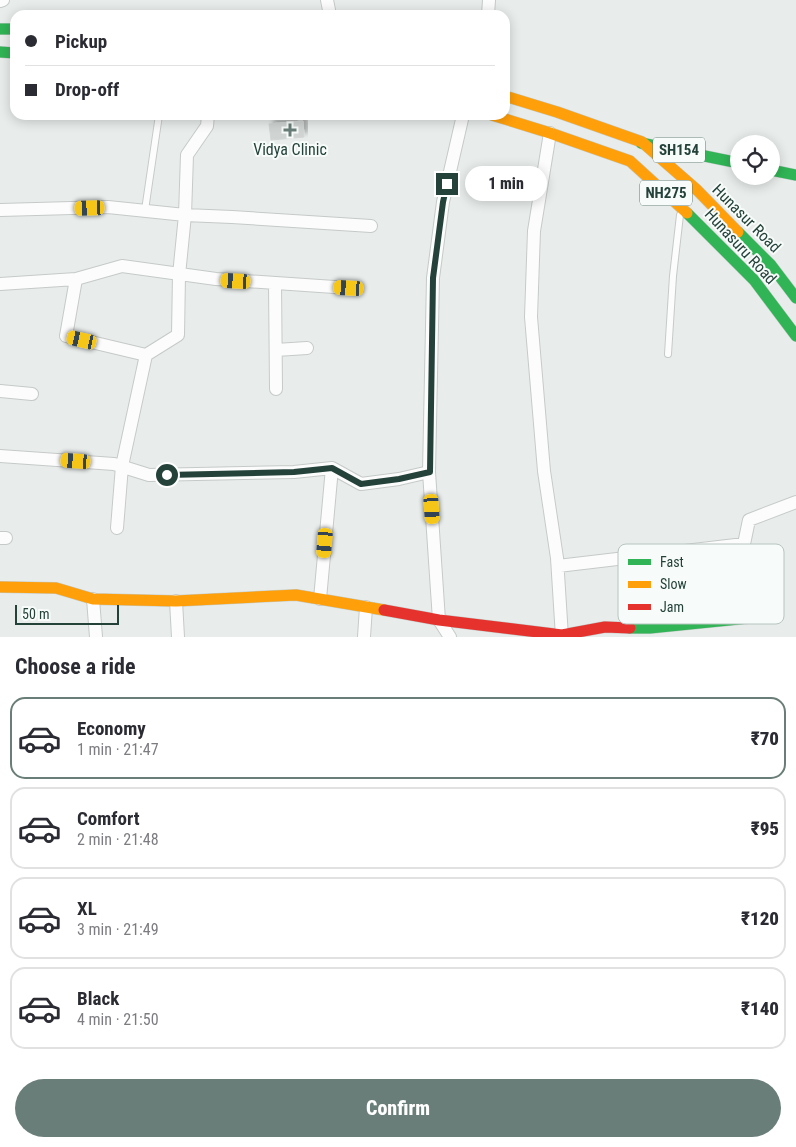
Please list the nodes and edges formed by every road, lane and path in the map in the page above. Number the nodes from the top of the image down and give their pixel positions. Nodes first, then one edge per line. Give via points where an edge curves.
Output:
1 (510, 98) edge
2 (158, 120) edge
3 (208, 120) edge
4 (462, 120) edge
5 (508, 120) edge
6 (550, 133) junction
7 (642, 142) junction
8 (730, 160) edge
9 (630, 161) junction
10 (780, 172) edge
11 (796, 175) edge
12 (681, 206) junction
13 (0, 210) edge
14 (146, 210) junction
15 (185, 215) junction
16 (371, 226) dead end
17 (179, 275) junction
18 (76, 279) junction
19 (275, 283) junction
20 (0, 284) edge
21 (349, 288) dead end
22 (796, 298) edge
23 (796, 336) edge
24 (307, 348) dead end
25 (276, 350) junction
26 (668, 354) dead end
27 (146, 355) junction
28 (276, 388) dead end
29 (0, 391) edge
30 (32, 394) dead end
31 (0, 456) edge
32 (122, 466) junction
33 (332, 468) junction
34 (430, 472) junction
35 (796, 502) edge
36 (116, 528) dead end
37 (744, 544) edge
38 (618, 559) edge
39 (558, 566) junction
40 (0, 587) edge
41 (93, 599) junction
42 (320, 599) junction
43 (176, 601) junction
44 (366, 607) junction
45 (439, 620) junction
46 (690, 624) edge
47 (562, 636) edge
48 (96, 637) edge
49 (178, 637) edge
50 (364, 637) edge
51 (450, 637) edge

1 - 7 main road, Hunasur Road / NH275
2 - 14 lane
3 - 15 street via 207,126 187,155
4 - 34 street via 443,202 433,278
5 - 6 main road, Hunasuru Road / NH275
6 - 9 main road, Hunasuru Road / NH275
6 - 39 street via 534,231 531,316 544,471
7 - 8 main road, SH154
7 - 9 main road, SH154
7 - 22 main road, Hunasur Road / NH275 via 697,190 771,265
9 - 12 main road, Hunasuru Road / NH275
10 - 11 main road
12 - 23 main road, Hunasuru Road / NH275 via 754,280
12 - 26 lane
13 - 14 street via 108,207
14 - 15 street
15 - 16 street
15 - 17 street
17 - 18 street via 122,266
17 - 19 street
17 - 27 street via 178,336
18 - 20 street
18 - 27 street via 66,336
19 - 21 street
19 - 25 street
24 - 25 street
25 - 28 street
27 - 32 street
29 - 30 street
31 - 32 street
32 - 33 street via 149,475 294,472
32 - 36 street
33 - 34 street via 361,484
33 - 42 street
34 - 45 street
35 - 37 street via 749,520
38 - 39 street
39 - 47 street
40 - 41 main road via 56,588
41 - 43 main road
41 - 48 street
42 - 43 main road via 296,595
42 - 44 main road
43 - 49 street
44 - 45 main road
44 - 50 street
45 - 47 main road
45 - 51 street
46 - 47 main road via 650,628 605,627

